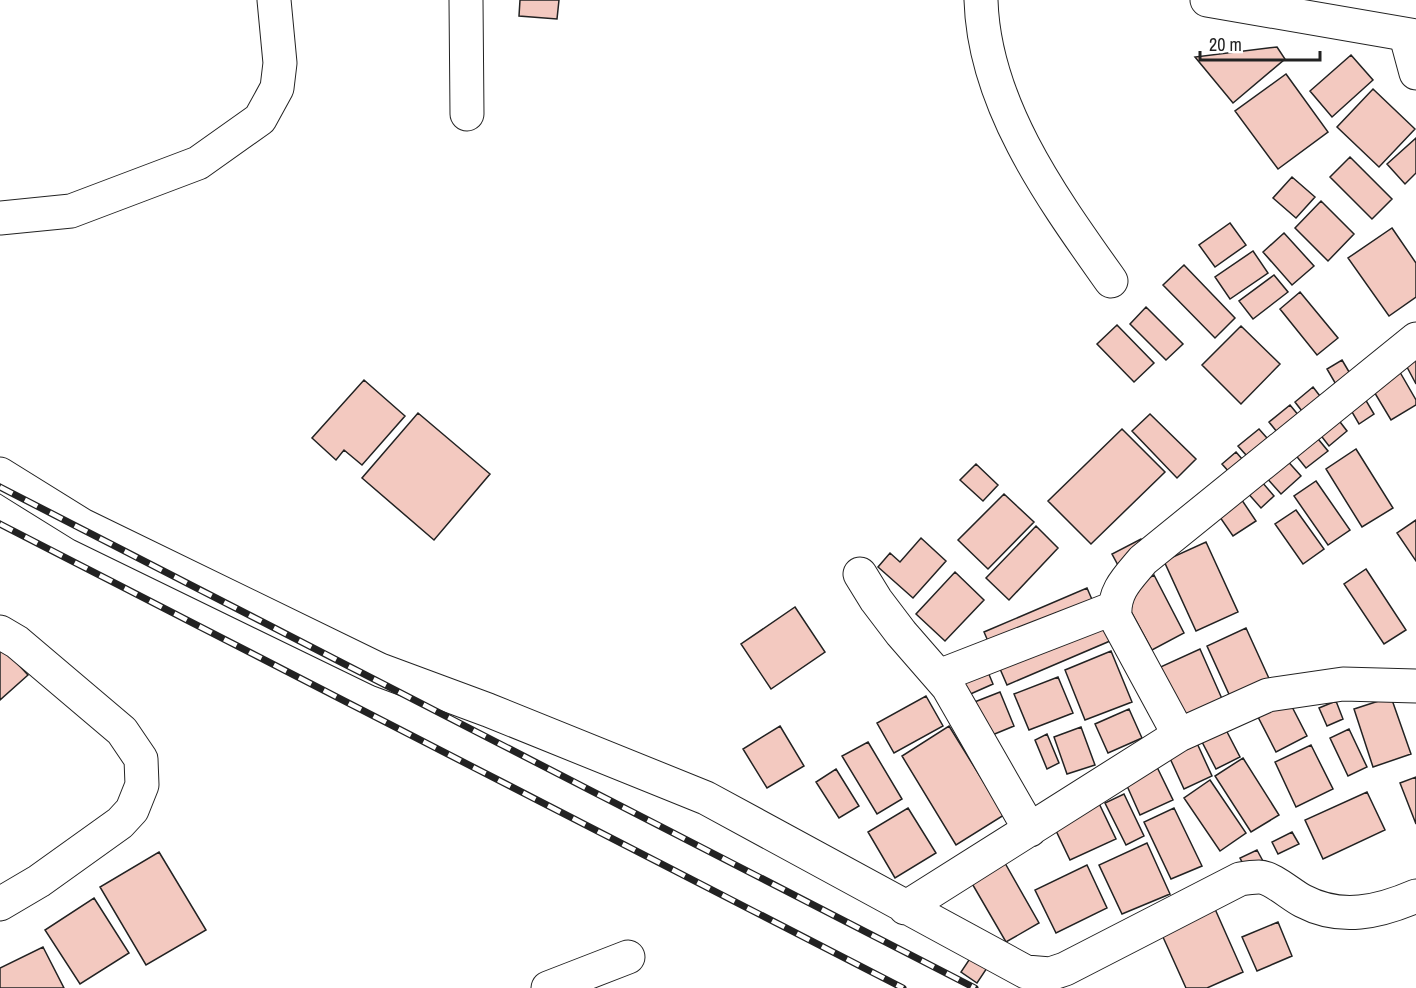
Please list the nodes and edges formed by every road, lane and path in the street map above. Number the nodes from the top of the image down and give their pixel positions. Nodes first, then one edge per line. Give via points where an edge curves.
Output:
1 (274, 0) edge
2 (466, 0) edge
3 (981, 0) edge
4 (1207, 0) edge
5 (1411, 36) edge
6 (1416, 73) edge
7 (467, 114) dead end
8 (0, 218) edge
9 (1111, 281) dead end
10 (1416, 339) edge
11 (0, 474) edge
12 (860, 574) dead end
13 (1114, 608) junction
14 (0, 632) edge
15 (939, 676) junction
16 (1416, 686) edge
17 (1179, 735) junction
18 (1030, 830) junction
19 (1416, 896) edge
20 (0, 904) edge
21 (905, 908) junction
22 (627, 957) dead end
23 (548, 988) edge

1 - 8 main road via 280,63 277,88 260,119 198,163 71,211
2 - 7 main road
3 - 9 main road via 988,52 1024,147
4 - 5 main road
5 - 6 main road
10 - 13 main road via 1143,560 1120,586
11 - 21 main road via 82,525 380,670 706,798
12 - 15 main road via 901,633
13 - 15 main road
13 - 17 main road via 1115,617
14 - 20 main road via 122,731 141,759 142,785 132,810 120,823
15 - 18 main road
16 - 17 main road via 1343,684 1268,695
17 - 18 main road
18 - 21 main road
19 - 21 main road via 1362,913 1324,910 1269,879 1240,879 1109,948 1050,974 1026,972
22 - 23 main road

